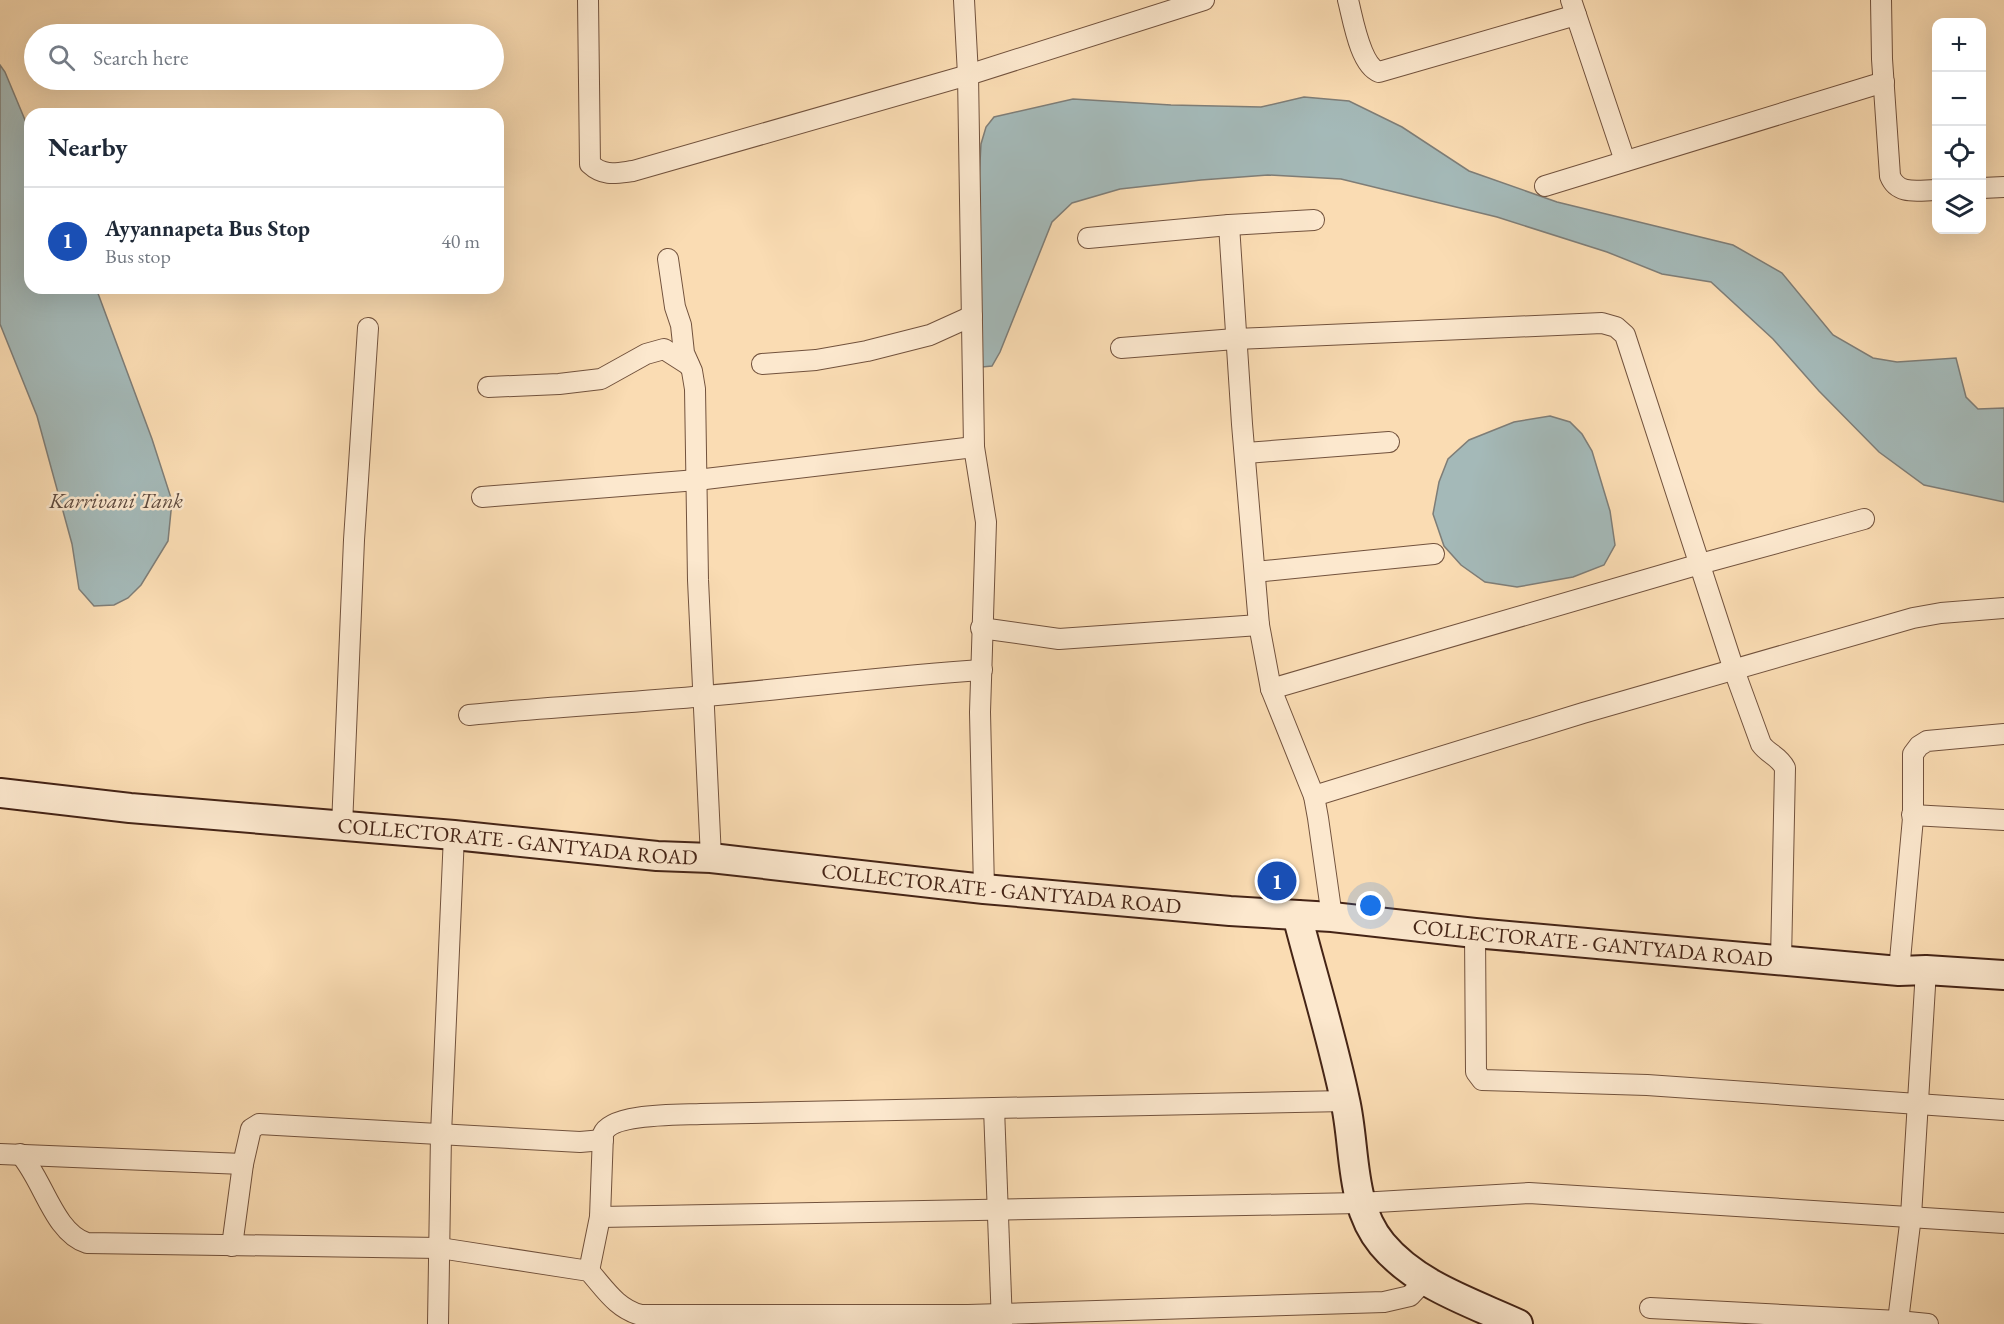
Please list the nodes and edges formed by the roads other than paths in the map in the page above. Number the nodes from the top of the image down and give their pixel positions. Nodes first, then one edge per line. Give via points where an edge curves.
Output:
1 (588, 0) edge
2 (964, 0) edge
3 (1348, 0) edge
4 (1881, 0) edge
5 (1196, 1) edge
6 (1574, 7) edge
7 (968, 75) junction
8 (1884, 82) junction
9 (1626, 161) junction
10 (1545, 186) dead end
11 (2004, 187) edge
12 (1986, 188) edge
13 (1932, 189) edge
14 (1314, 220) dead end
15 (1229, 225) junction
16 (1088, 238) dead end
17 (668, 259) dead end
18 (972, 315) junction
19 (368, 327) dead end
20 (1235, 339) junction
21 (1120, 348) dead end
22 (762, 364) dead end
23 (689, 365) junction
24 (488, 387) dead end
25 (1389, 442) dead end
26 (974, 447) junction
27 (1246, 453) junction
28 (697, 480) junction
29 (482, 496) dead end
30 (1864, 519) dead end
31 (1434, 554) dead end
32 (1700, 564) junction
33 (1256, 572) junction
34 (2004, 608) edge
35 (1259, 625) junction
36 (981, 628) junction
37 (982, 670) junction
38 (1734, 670) junction
39 (1271, 689) junction
40 (703, 697) junction
41 (470, 715) dead end
42 (2004, 734) edge
43 (0, 793) edge
44 (1314, 796) junction
45 (1912, 815) junction
46 (2004, 820) edge
47 (342, 826) junction
48 (454, 836) junction
49 (711, 858) junction
50 (984, 889) junction
51 (1297, 915) junction
52 (1332, 917) junction
53 (1475, 933) junction
54 (1781, 960) junction
55 (1912, 971) junction
56 (2004, 975) edge
57 (1346, 1101) junction
58 (1918, 1103) junction
59 (994, 1108) junction
60 (2004, 1110) edge
61 (441, 1134) junction
62 (603, 1140) junction
63 (0, 1154) edge
64 (20, 1155) junction
65 (243, 1164) junction
66 (1360, 1203) junction
67 (997, 1210) junction
68 (1911, 1216) junction
69 (600, 1217) junction
70 (2004, 1223) edge
71 (232, 1246) junction
72 (440, 1248) junction
73 (589, 1271) junction
74 (1425, 1281) junction
75 (1650, 1308) dead end
76 (1002, 1318) edge
77 (1898, 1321) junction
78 (438, 1324) edge
79 (1518, 1324) edge
80 (1928, 1324) edge

1 - 7 street via 590,164 608,174 633,171
2 - 7 street
3 - 6 street via 1364,57 1379,72
4 - 8 street
5 - 7 street
6 - 9 street
7 - 18 street
8 - 9 street
8 - 13 street via 1892,182 1905,191
9 - 10 street
11 - 12 street
14 - 15 street
15 - 16 street
15 - 20 street
17 - 23 street
18 - 22 street via 930,335 867,351
18 - 26 street
19 - 47 street
20 - 21 street
20 - 27 street
20 - 32 street via 1602,323 1616,327 1625,335
23 - 24 street via 663,349 601,379
23 - 28 street via 695,389
25 - 27 street
26 - 28 street
26 - 36 street via 986,522
27 - 33 street
28 - 29 street
28 - 40 street
30 - 32 street
31 - 33 street
32 - 38 street
32 - 39 street
33 - 35 street
34 - 38 street via 1913,618
35 - 36 street via 1059,639
35 - 39 street
36 - 37 street
37 - 40 street
37 - 50 street
38 - 44 street
38 - 54 street via 1761,744 1778,756 1785,768
39 - 44 street
40 - 41 street
40 - 49 street
42 - 45 street via 1927,741 1919,746 1913,754
43 - 47 street, COLLECTORATE - GANTYADA ROAD
44 - 52 street
45 - 46 street
45 - 55 street
47 - 48 street, COLLECTORATE - GANTYADA ROAD
48 - 49 street, COLLECTORATE - GANTYADA ROAD
48 - 61 street
49 - 50 street, COLLECTORATE - GANTYADA ROAD
50 - 51 street, COLLECTORATE - GANTYADA ROAD
51 - 52 street, COLLECTORATE - GANTYADA ROAD
51 - 57 street
52 - 53 street, COLLECTORATE - GANTYADA ROAD
53 - 54 street, COLLECTORATE - GANTYADA ROAD
53 - 58 street via 1476,1072 1482,1080 1647,1085
54 - 55 street, COLLECTORATE - GANTYADA ROAD
55 - 56 street, COLLECTORATE - GANTYADA ROAD
55 - 58 street
57 - 59 street
57 - 66 street
58 - 60 street
58 - 68 street
59 - 62 street via 628,1119 604,1130
59 - 67 street
61 - 62 street
61 - 65 street via 259,1124 252,1129
61 - 72 street
62 - 69 street
63 - 64 street
64 - 65 street
64 - 71 street via 30,1165 64,1228 80,1241
65 - 71 street
66 - 67 street
66 - 68 street via 1529,1192
66 - 74 street via 1382,1244
67 - 69 street
67 - 76 street
68 - 70 street
68 - 77 street
69 - 73 street
71 - 72 street
72 - 73 street
72 - 78 street
73 - 76 street via 617,1303 641,1315
74 - 76 street via 1410,1296 1384,1302
74 - 79 street
75 - 77 street
77 - 80 street

